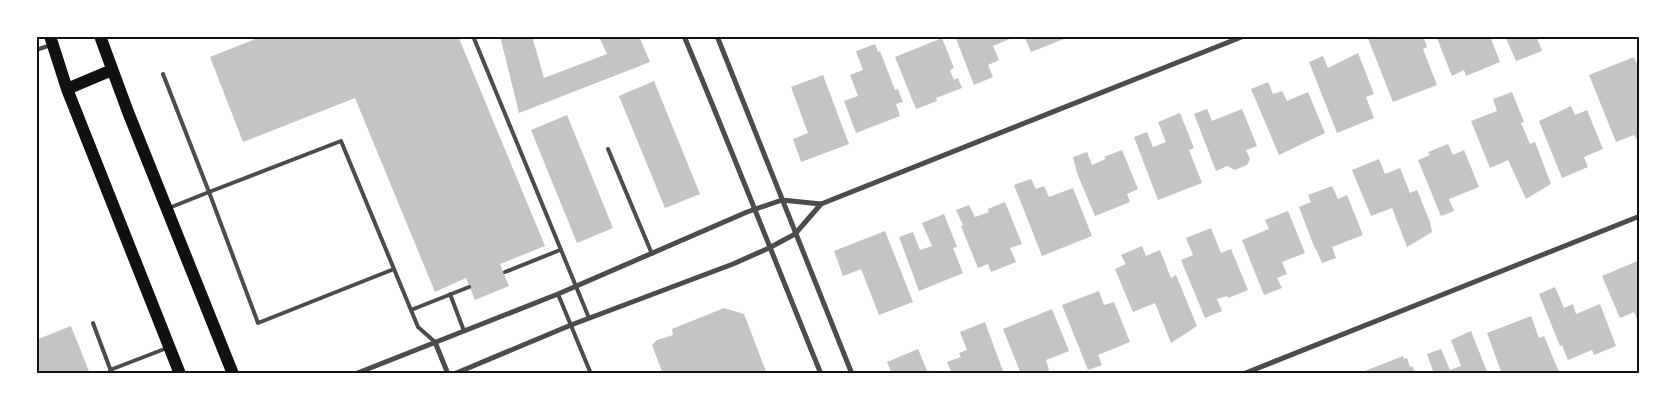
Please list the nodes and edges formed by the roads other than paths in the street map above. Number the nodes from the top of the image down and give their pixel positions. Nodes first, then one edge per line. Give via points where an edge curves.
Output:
1 (100, 36) edge
2 (473, 36) edge
3 (684, 36) edge
4 (717, 36) edge
5 (1244, 36) edge
6 (51, 40) edge
7 (36, 50) edge
8 (112, 70) junction
9 (163, 74) dead end
10 (67, 88) junction
11 (608, 149) dead end
12 (209, 192) junction
13 (782, 200) junction
14 (821, 204) junction
15 (167, 209) junction
16 (756, 210) junction
17 (1640, 216) edge
18 (795, 234) junction
19 (770, 248) junction
20 (560, 250) junction
21 (652, 254) junction
22 (394, 269) junction
23 (505, 272) dead end
24 (469, 287) dead end
25 (574, 287) junction
26 (450, 294) junction
27 (558, 294) junction
28 (411, 310) junction
29 (588, 318) junction
30 (93, 323) dead end
31 (571, 325) junction
32 (464, 331) junction
33 (435, 342) junction
34 (170, 347) junction
35 (111, 372) edge
36 (180, 374) edge
37 (233, 374) edge
38 (355, 374) edge
39 (448, 374) edge
40 (454, 374) edge
41 (591, 374) edge
42 (821, 374) edge
43 (852, 374) edge
44 (1243, 374) edge

1 - 8 main road
2 - 20 lane
3 - 16 street
4 - 13 street
5 - 14 street
6 - 7 lane
6 - 10 main road
8 - 10 main road
8 - 15 main road
9 - 12 lane
10 - 34 main road
11 - 21 lane
12 - 15 lane
12 - 22 lane via 340,141
12 - 22 lane via 258,323
13 - 14 street
13 - 16 street
13 - 18 street
14 - 18 street
15 - 37 main road
16 - 19 street
16 - 21 street
17 - 44 street
18 - 19 street
18 - 43 street
19 - 29 street
19 - 42 street
20 - 23 lane
20 - 25 lane
21 - 25 street
22 - 28 lane
24 - 26 lane
25 - 27 street
25 - 29 lane
26 - 28 lane
26 - 32 lane
27 - 31 lane
27 - 32 street
28 - 33 lane via 418,326
29 - 31 street
30 - 35 lane
31 - 40 street
31 - 41 lane
32 - 33 street
33 - 38 street
33 - 39 street
34 - 35 lane
34 - 36 main road

